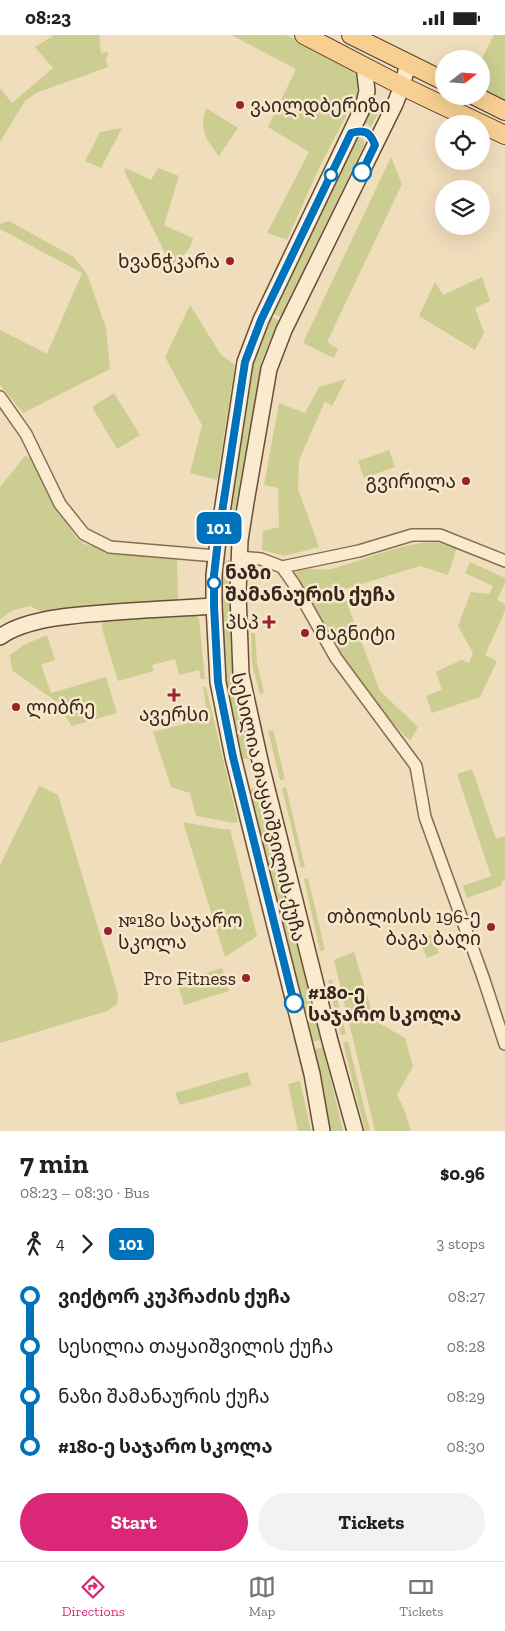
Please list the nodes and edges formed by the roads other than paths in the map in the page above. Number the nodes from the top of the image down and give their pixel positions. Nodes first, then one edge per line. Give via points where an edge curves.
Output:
1 (304, 35) edge
2 (351, 35) edge
3 (408, 64) junction
4 (364, 66) junction
5 (435, 77) edge
6 (402, 86) junction
7 (490, 104) edge
8 (505, 111) edge
9 (351, 133) junction
10 (505, 135) edge
11 (375, 145) junction
12 (0, 397) edge
13 (219, 532) junction
14 (240, 540) junction
15 (216, 555) junction
16 (239, 557) junction
17 (505, 561) edge
18 (282, 567) junction
19 (214, 606) junction
20 (0, 637) edge
21 (258, 753) junction
22 (233, 757) junction
23 (266, 787) junction
24 (242, 792) junction
25 (505, 1044) edge
26 (322, 1131) edge
27 (355, 1131) edge

1 - 4 main road
2 - 3 main road
3 - 5 main road
3 - 6 main road, სესილია თაყაიშვილის ქუჩა
4 - 6 main road
4 - 9 main road, სესილია თაყაიშვილის ქუჩა via 367,91
6 - 10 main road
6 - 11 main road, სესილია თაყაიშვილის ქუჩა
7 - 8 main road
9 - 11 main road via 367,133
9 - 13 main road, სესილია თაყაიშვილის ქუჩა via 261,320 245,362
11 - 14 main road, სესილია თაყაიშვილის ქუჩა via 284,330 269,369
12 - 15 street via 26,434 60,504 84,534 110,547
13 - 14 main road via 228,544
13 - 15 main road, სესილია თაყაიშვილის ქუჩა
14 - 16 main road, სესილია თაყაიშვილის ქუჩა
15 - 16 main road
15 - 19 main road, სესილია თაყაიშვილის ქუჩა
16 - 18 street via 261,559
16 - 21 main road, სესილია თაყაიშვილის ქუჩა via 237,604 241,674
17 - 18 street via 440,535 412,535 359,551
18 - 25 street via 336,658 416,766 425,817
19 - 20 main road via 58,618 24,626
19 - 22 main road, სესილია თაყაიშვილის ქუჩა via 218,682
21 - 22 main road via 255,762 247,768
21 - 23 main road, სესილია თაყაიშვილის ქუჩა
22 - 24 main road, სესილია თაყაიშვილის ქუჩა
23 - 24 main road via 256,782 246,786
23 - 27 main road, სესილია თაყაიშვილის ქუჩა
24 - 26 main road, სესილია თაყაიშვილის ქუჩა via 312,1074

